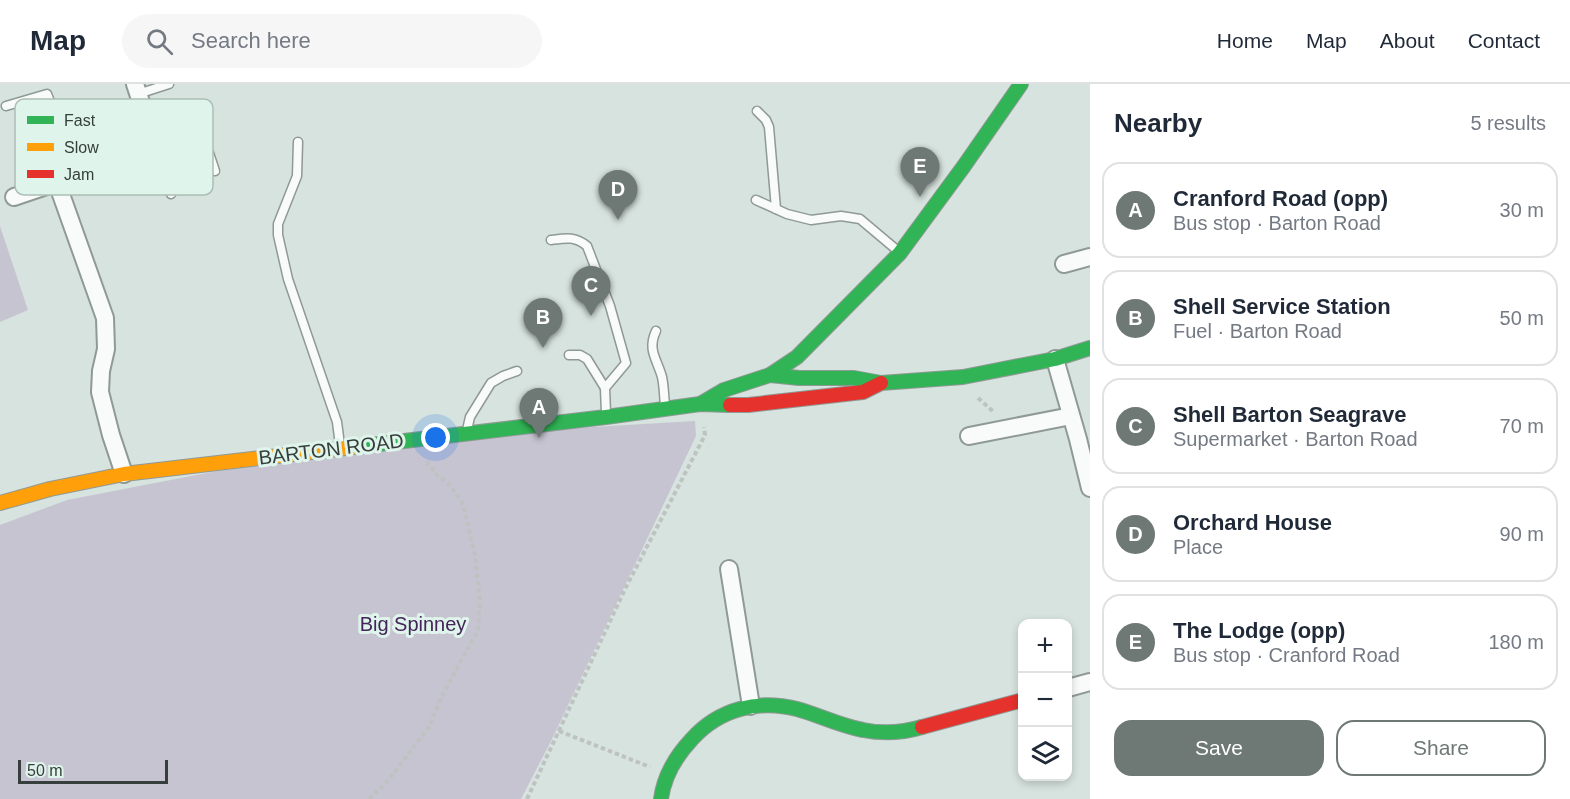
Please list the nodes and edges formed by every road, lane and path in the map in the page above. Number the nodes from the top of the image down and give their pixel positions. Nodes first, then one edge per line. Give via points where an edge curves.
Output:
1 (169, 84) edge
2 (1021, 84) edge
3 (136, 89) edge
4 (30, 99) edge
5 (49, 99) edge
6 (15, 103) edge
7 (6, 106) dead end
8 (757, 111) dead end
9 (298, 142) dead end
10 (213, 165) edge
11 (215, 171) dead end
12 (20, 195) edge
13 (61, 195) edge
14 (14, 197) dead end
15 (756, 200) dead end
16 (776, 209) junction
17 (551, 240) dead end
18 (900, 253) junction
19 (1090, 257) edge
20 (1064, 264) dead end
21 (656, 331) dead end
22 (1090, 348) edge
23 (569, 355) dead end
24 (798, 357) junction
25 (1055, 359) junction
26 (517, 371) dead end
27 (770, 375) junction
28 (799, 378) junction
29 (881, 383) junction
30 (605, 388) junction
31 (801, 398) junction
32 (700, 404) junction
33 (666, 409) junction
34 (1071, 416) junction
35 (606, 417) junction
36 (704, 421) dead end
37 (467, 433) junction
38 (969, 436) dead end
39 (1084, 438) edge
40 (340, 448) junction
41 (428, 464) dead end
42 (124, 474) junction
43 (1090, 488) edge
44 (0, 503) edge
45 (729, 569) dead end
46 (1090, 682) edge
47 (1072, 687) edge
48 (1018, 701) edge
49 (751, 706) junction
50 (559, 731) junction
51 (668, 774) junction
52 (369, 799) edge
53 (527, 799) edge
54 (661, 799) edge

1 - 3 lane
2 - 18 main road
4 - 5 lane via 47,94
6 - 7 lane
8 - 16 lane via 769,127
9 - 40 lane via 297,176 278,224 278,235 288,279 337,422
10 - 11 lane
12 - 14 street
13 - 42 street via 105,318 106,349 100,392
15 - 16 lane
16 - 18 lane via 811,220 841,216 860,219
17 - 30 lane via 570,237 587,246 610,306 626,363
18 - 24 main road
19 - 20 street
21 - 33 lane via 652,348 662,377
22 - 25 main road, BARTON ROAD
23 - 30 lane via 587,359
24 - 27 main road
24 - 28 main road
25 - 29 main road, BARTON ROAD via 963,377
25 - 34 street
26 - 37 lane via 491,383 470,417
27 - 28 main road, BARTON ROAD
27 - 32 main road, BARTON ROAD via 724,390
28 - 29 main road, BARTON ROAD via 854,378
28 - 31 main road
29 - 31 main road, BARTON ROAD via 863,392
30 - 35 lane
31 - 32 main road, BARTON ROAD via 748,405
32 - 33 main road, BARTON ROAD
33 - 35 main road, BARTON ROAD
34 - 38 street
34 - 39 street
35 - 37 main road, BARTON ROAD
36 - 50 path via 705,435 626,587
37 - 40 main road, BARTON ROAD
39 - 43 street
40 - 42 main road, BARTON ROAD
41 - 52 path via 463,504 475,555 480,601 477,630 429,727
42 - 44 main road, BARTON ROAD
45 - 49 street
46 - 47 street
48 - 49 main road via 892,733 850,728 796,709
49 - 51 main road via 711,721 695,734
50 - 51 path
50 - 53 path
51 - 54 main road

